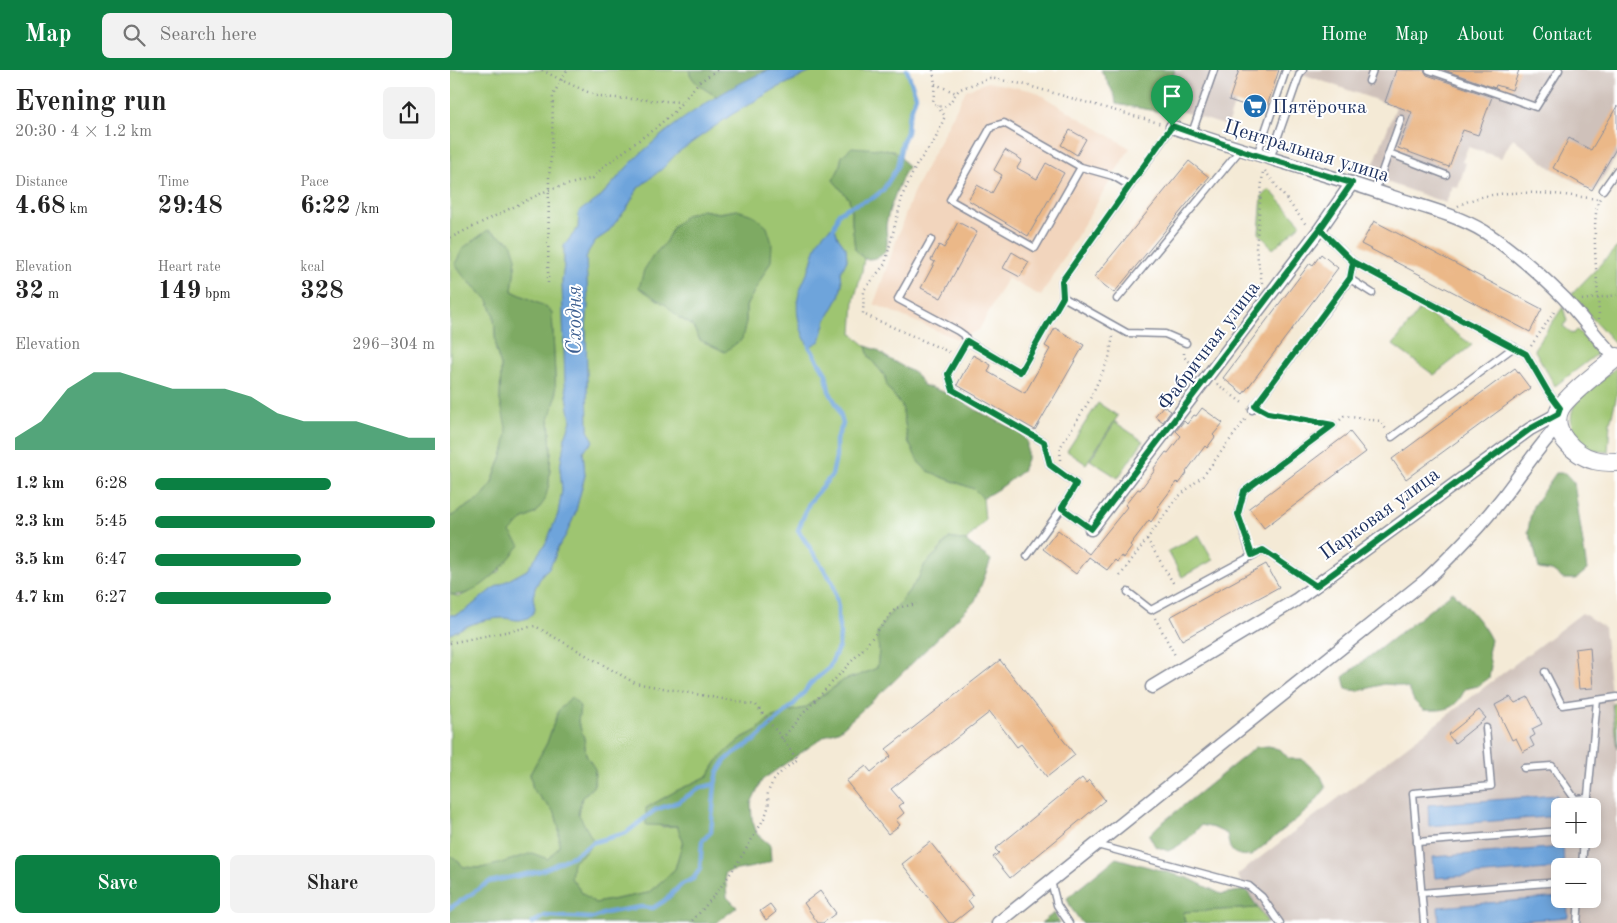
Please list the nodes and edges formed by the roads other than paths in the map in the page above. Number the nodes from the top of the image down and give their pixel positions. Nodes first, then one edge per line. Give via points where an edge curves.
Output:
1 (1214, 70) edge
2 (1286, 70) edge
3 (1303, 70) edge
4 (1373, 70) edge
5 (1429, 70) edge
6 (1559, 70) edge
7 (1369, 81) dead end
8 (1401, 119) dead end
9 (1172, 126) joint
10 (1192, 134) junction
11 (1240, 150) junction
12 (1389, 154) junction
13 (1257, 155) junction
14 (1270, 159) junction
15 (1081, 167) junction
16 (1617, 170) edge
17 (1446, 175) dead end
18 (1352, 183) junction
19 (1130, 186) junction
20 (1603, 190) road end
21 (1375, 191) junction
22 (1317, 233) junction
23 (931, 240) dead end
24 (1353, 262) junction
25 (1350, 278) junction
26 (1372, 293) dead end
27 (1063, 297) junction
28 (1117, 299) dead end
29 (967, 341) junction
30 (1186, 343) dead end
31 (1514, 347) junction
32 (1617, 357) edge
33 (1254, 408) road end
34 (1559, 416) junction
35 (1333, 425) road end
36 (1392, 437) road end
37 (1617, 462) edge
38 (1062, 508) junction
39 (1091, 529) joint
40 (1252, 555) junction
41 (1027, 556) dead end
42 (1316, 586) junction
43 (1128, 592) dead end
44 (1545, 672) dead end
45 (1152, 687) dead end
46 (1617, 697) edge
47 (1596, 700) junction
48 (1486, 728) dead end
49 (1524, 768) dead end
50 (1575, 798) edge
51 (1588, 798) edge
52 (1551, 832) edge
53 (1417, 842) junction
54 (1096, 845) junction
55 (1051, 881) junction
56 (1551, 883) edge
57 (1421, 893) junction
58 (1578, 908) edge
59 (998, 923) edge
60 (1070, 923) edge
61 (1280, 923) edge
62 (1424, 923) edge
63 (1577, 923) edge

1 - 10 lane
2 - 13 lane
3 - 14 lane
4 - 7 lane
5 - 6 lane via 1536,108
8 - 12 lane
9 - 10 street, Центральная улица
9 - 19 lane
10 - 11 street, Центральная улица
11 - 13 street, Центральная улица
11 - 28 lane
12 - 17 lane
12 - 21 lane
13 - 14 street, Центральная улица
14 - 18 street, Центральная улица
15 - 15 lane via 1004,123 991,127 950,200 1035,248
15 - 19 lane via 1113,176
16 - 20 lane
18 - 21 street, Центральная улица
18 - 22 street, Фабричная улица
19 - 27 lane via 1062,281
21 - 32 street, Центральная улица via 1444,214 1485,232 1564,298 1599,341
22 - 24 lane
22 - 39 street, Фабричная улица
23 - 29 lane via 898,299 958,331
24 - 25 lane
24 - 31 lane
25 - 26 lane
25 - 33 lane
27 - 29 lane via 1020,372
27 - 30 lane via 1127,333 1165,334
29 - 38 lane via 948,374 953,390 1044,442 1050,465 1076,484
31 - 34 lane via 1526,354
31 - 36 lane
32 - 34 street, Парковая улица via 1566,400
34 - 37 street via 1564,438 1574,449 1593,460
34 - 42 street, Парковая улица via 1530,429
34 - 54 street via 1538,449 1468,540 1426,580
35 - 40 lane via 1244,491 1238,514
38 - 39 lane
38 - 41 lane
40 - 42 lane via 1263,550
40 - 43 lane via 1151,610
42 - 45 street, Парковая улица
44 - 47 lane via 1562,705
46 - 47 lane
47 - 51 lane
48 - 53 lane via 1491,786 1413,792
49 - 50 lane via 1552,766
52 - 53 lane
53 - 57 lane
54 - 55 street
54 - 61 lane via 1249,886
55 - 59 street
55 - 60 lane via 1057,905
56 - 57 lane
57 - 62 lane
58 - 63 lane

